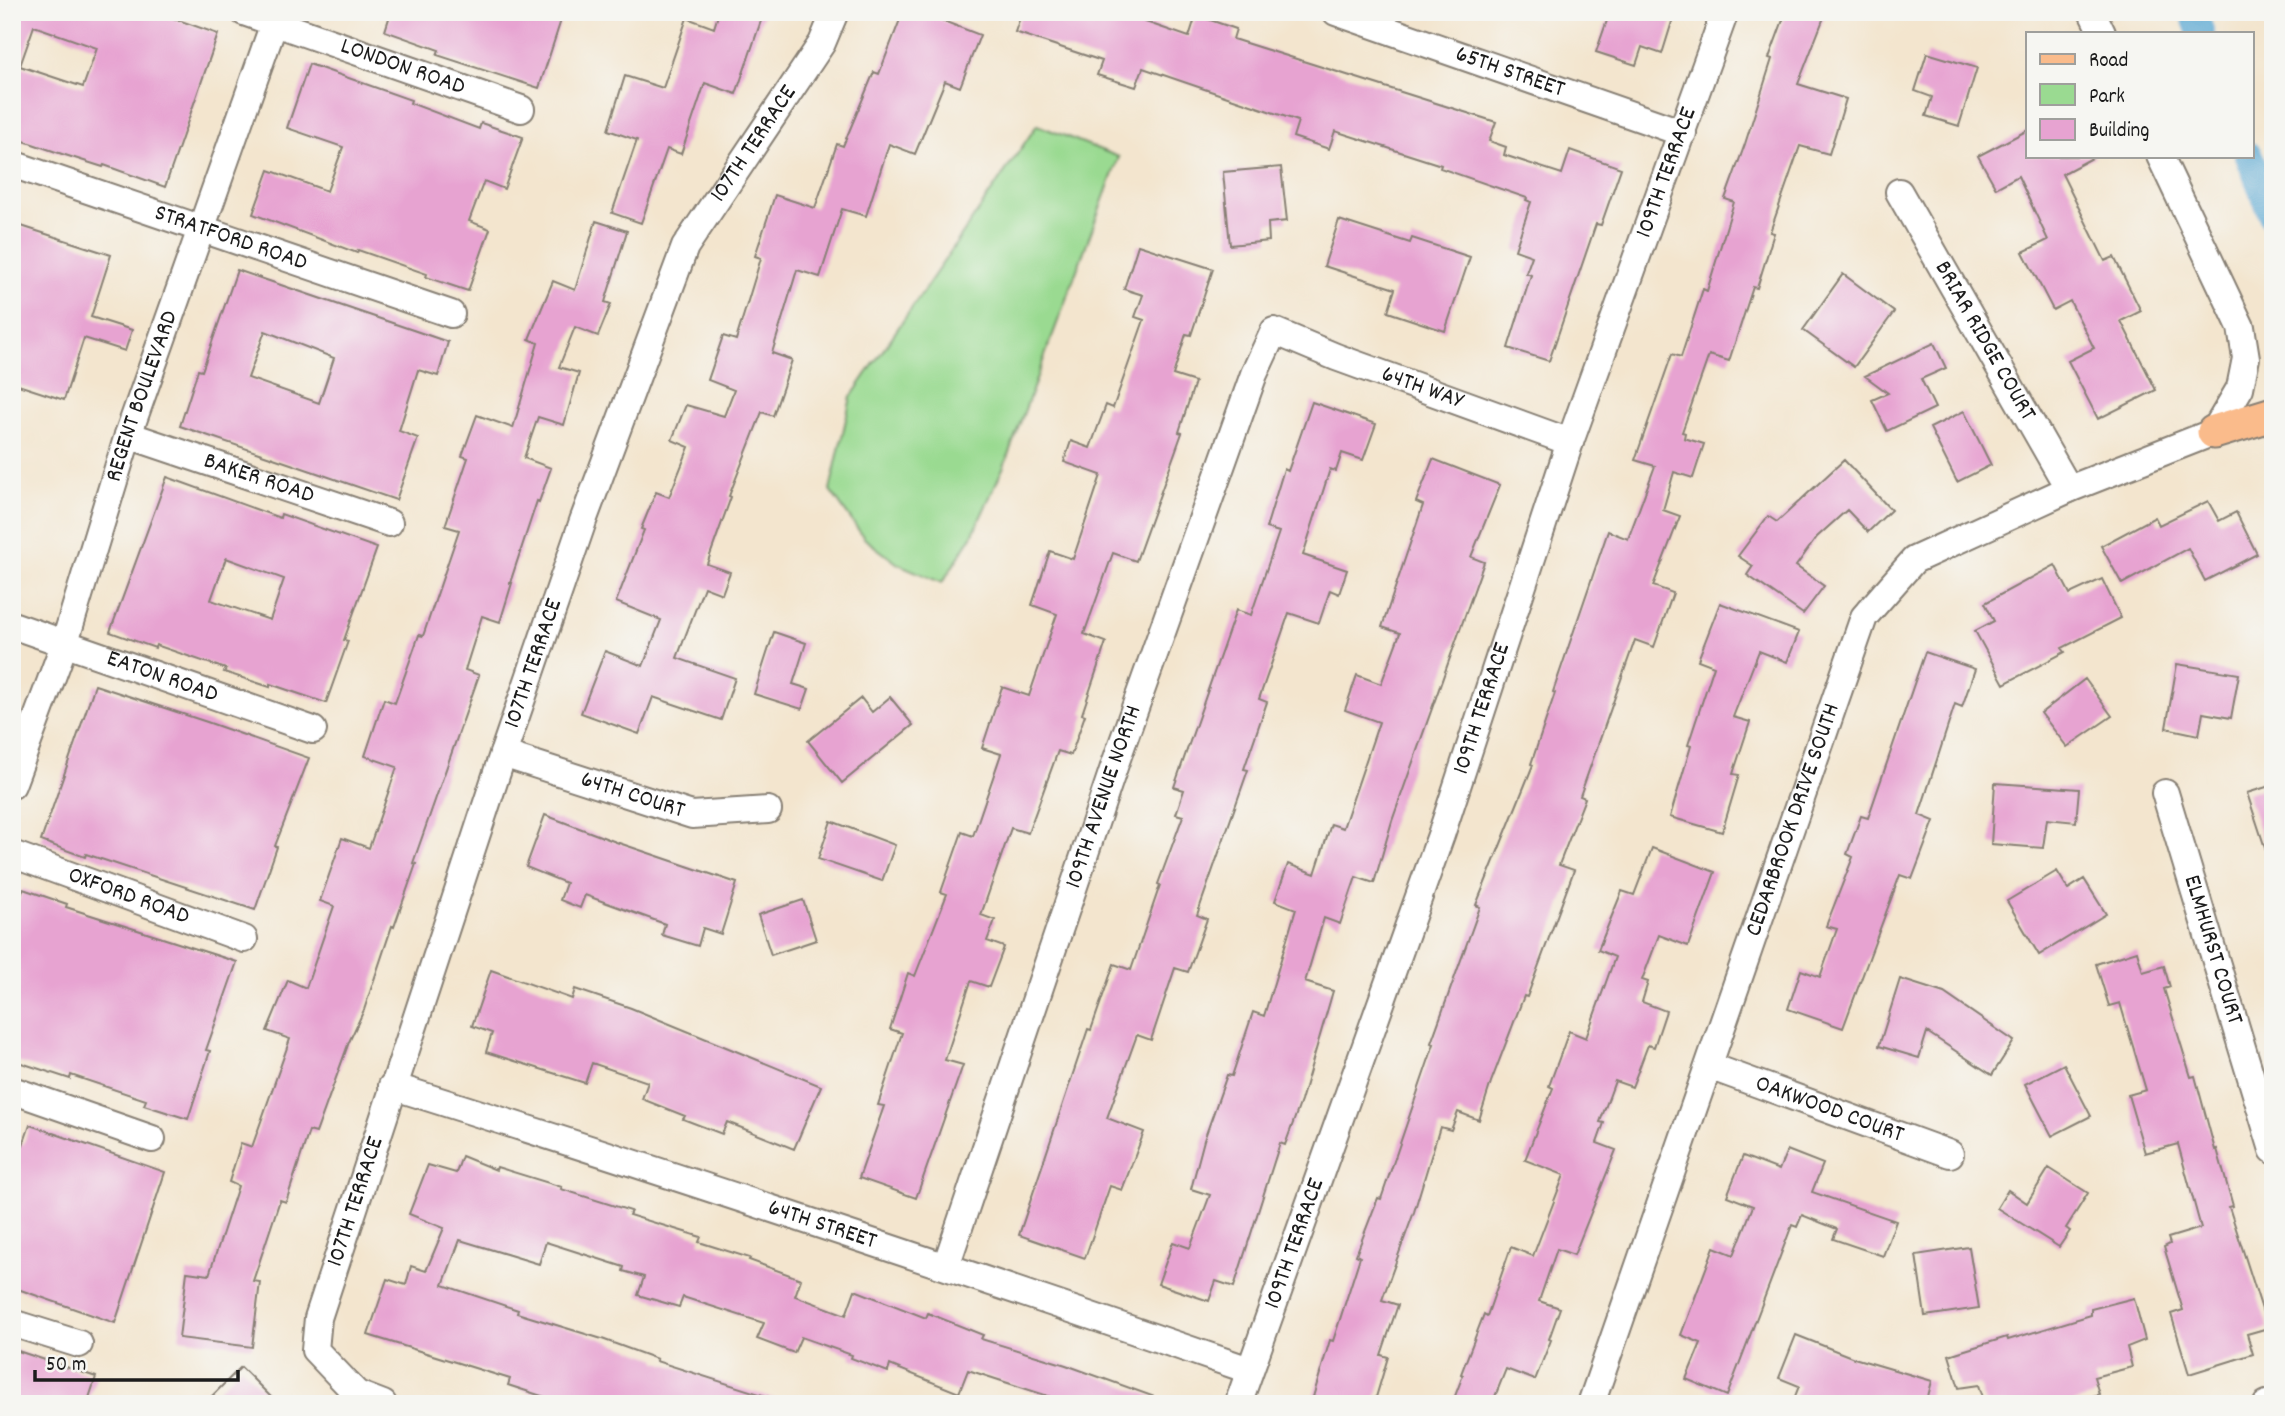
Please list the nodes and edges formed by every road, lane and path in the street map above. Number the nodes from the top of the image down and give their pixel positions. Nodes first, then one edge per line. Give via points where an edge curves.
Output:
1 (244, 12) edge
2 (835, 12) edge
3 (1336, 12) edge
4 (1725, 12) edge
5 (2092, 12) edge
6 (276, 17) edge
7 (2102, 32) edge
8 (521, 109) dead end
9 (1683, 133) junction
10 (2161, 158) edge
11 (12, 164) edge
12 (1899, 192) dead end
13 (201, 228) junction
14 (450, 313) dead end
15 (1273, 331) joint
16 (2273, 414) edge
17 (2214, 432) junction
18 (128, 435) junction
19 (1570, 442) junction
20 (2068, 489) junction
21 (389, 523) dead end
22 (12, 625) edge
23 (64, 645) junction
24 (313, 730) dead end
25 (503, 754) junction
26 (12, 785) edge
27 (2165, 793) dead end
28 (768, 810) dead end
29 (12, 854) edge
30 (244, 939) dead end
31 (1709, 1066) junction
32 (392, 1086) junction
33 (12, 1090) edge
34 (152, 1139) dead end
35 (2273, 1150) edge
36 (1950, 1154) dead end
37 (946, 1266) junction
38 (12, 1323) edge
39 (79, 1344) dead end
40 (1249, 1370) junction
41 (2273, 1402) edge
42 (383, 1404) edge
43 (1237, 1404) edge
44 (1591, 1404) edge
45 (2267, 1404) edge

1 - 6 street, LONDON ROAD
2 - 25 street, 107TH TERRACE via 822,43 685,247
3 - 9 street, 65TH STREET
4 - 9 street, 109TH TERRACE
5 - 7 street
6 - 8 street, LONDON ROAD
6 - 13 street, REGENT BOULEVARD
9 - 19 street, 109TH TERRACE
10 - 17 street via 2241,327 2246,358 2240,388
11 - 13 street, STRATFORD ROAD
12 - 20 street, BRIAR RIDGE COURT
13 - 14 street, STRATFORD ROAD
13 - 18 street, REGENT BOULEVARD
15 - 19 street, 64TH WAY
15 - 37 street, 109TH AVENUE NORTH via 1115,764
16 - 17 main road
17 - 20 street, CEDARBROOK DRIVE SOUTH
18 - 21 street, BAKER ROAD
18 - 23 street, REGENT BOULEVARD
19 - 40 street, 109TH TERRACE via 1441,835
20 - 31 street, CEDARBROOK DRIVE SOUTH via 1914,560 1864,617
22 - 23 street, EATON ROAD
23 - 24 street, EATON ROAD
23 - 26 street, REGENT BOULEVARD
25 - 28 street, 64TH COURT via 692,815
25 - 32 street, 107TH TERRACE
27 - 35 street, ELMHURST COURT
29 - 30 street, OXFORD ROAD
31 - 36 street, OAKWOOD COURT
31 - 44 street, CEDARBROOK DRIVE SOUTH
32 - 37 street, 64TH STREET
32 - 42 street, 107TH TERRACE via 318,1318 315,1350 356,1394
33 - 34 street
37 - 40 street, 64TH STREET
38 - 39 street
40 - 43 street, 109TH TERRACE
41 - 45 street

